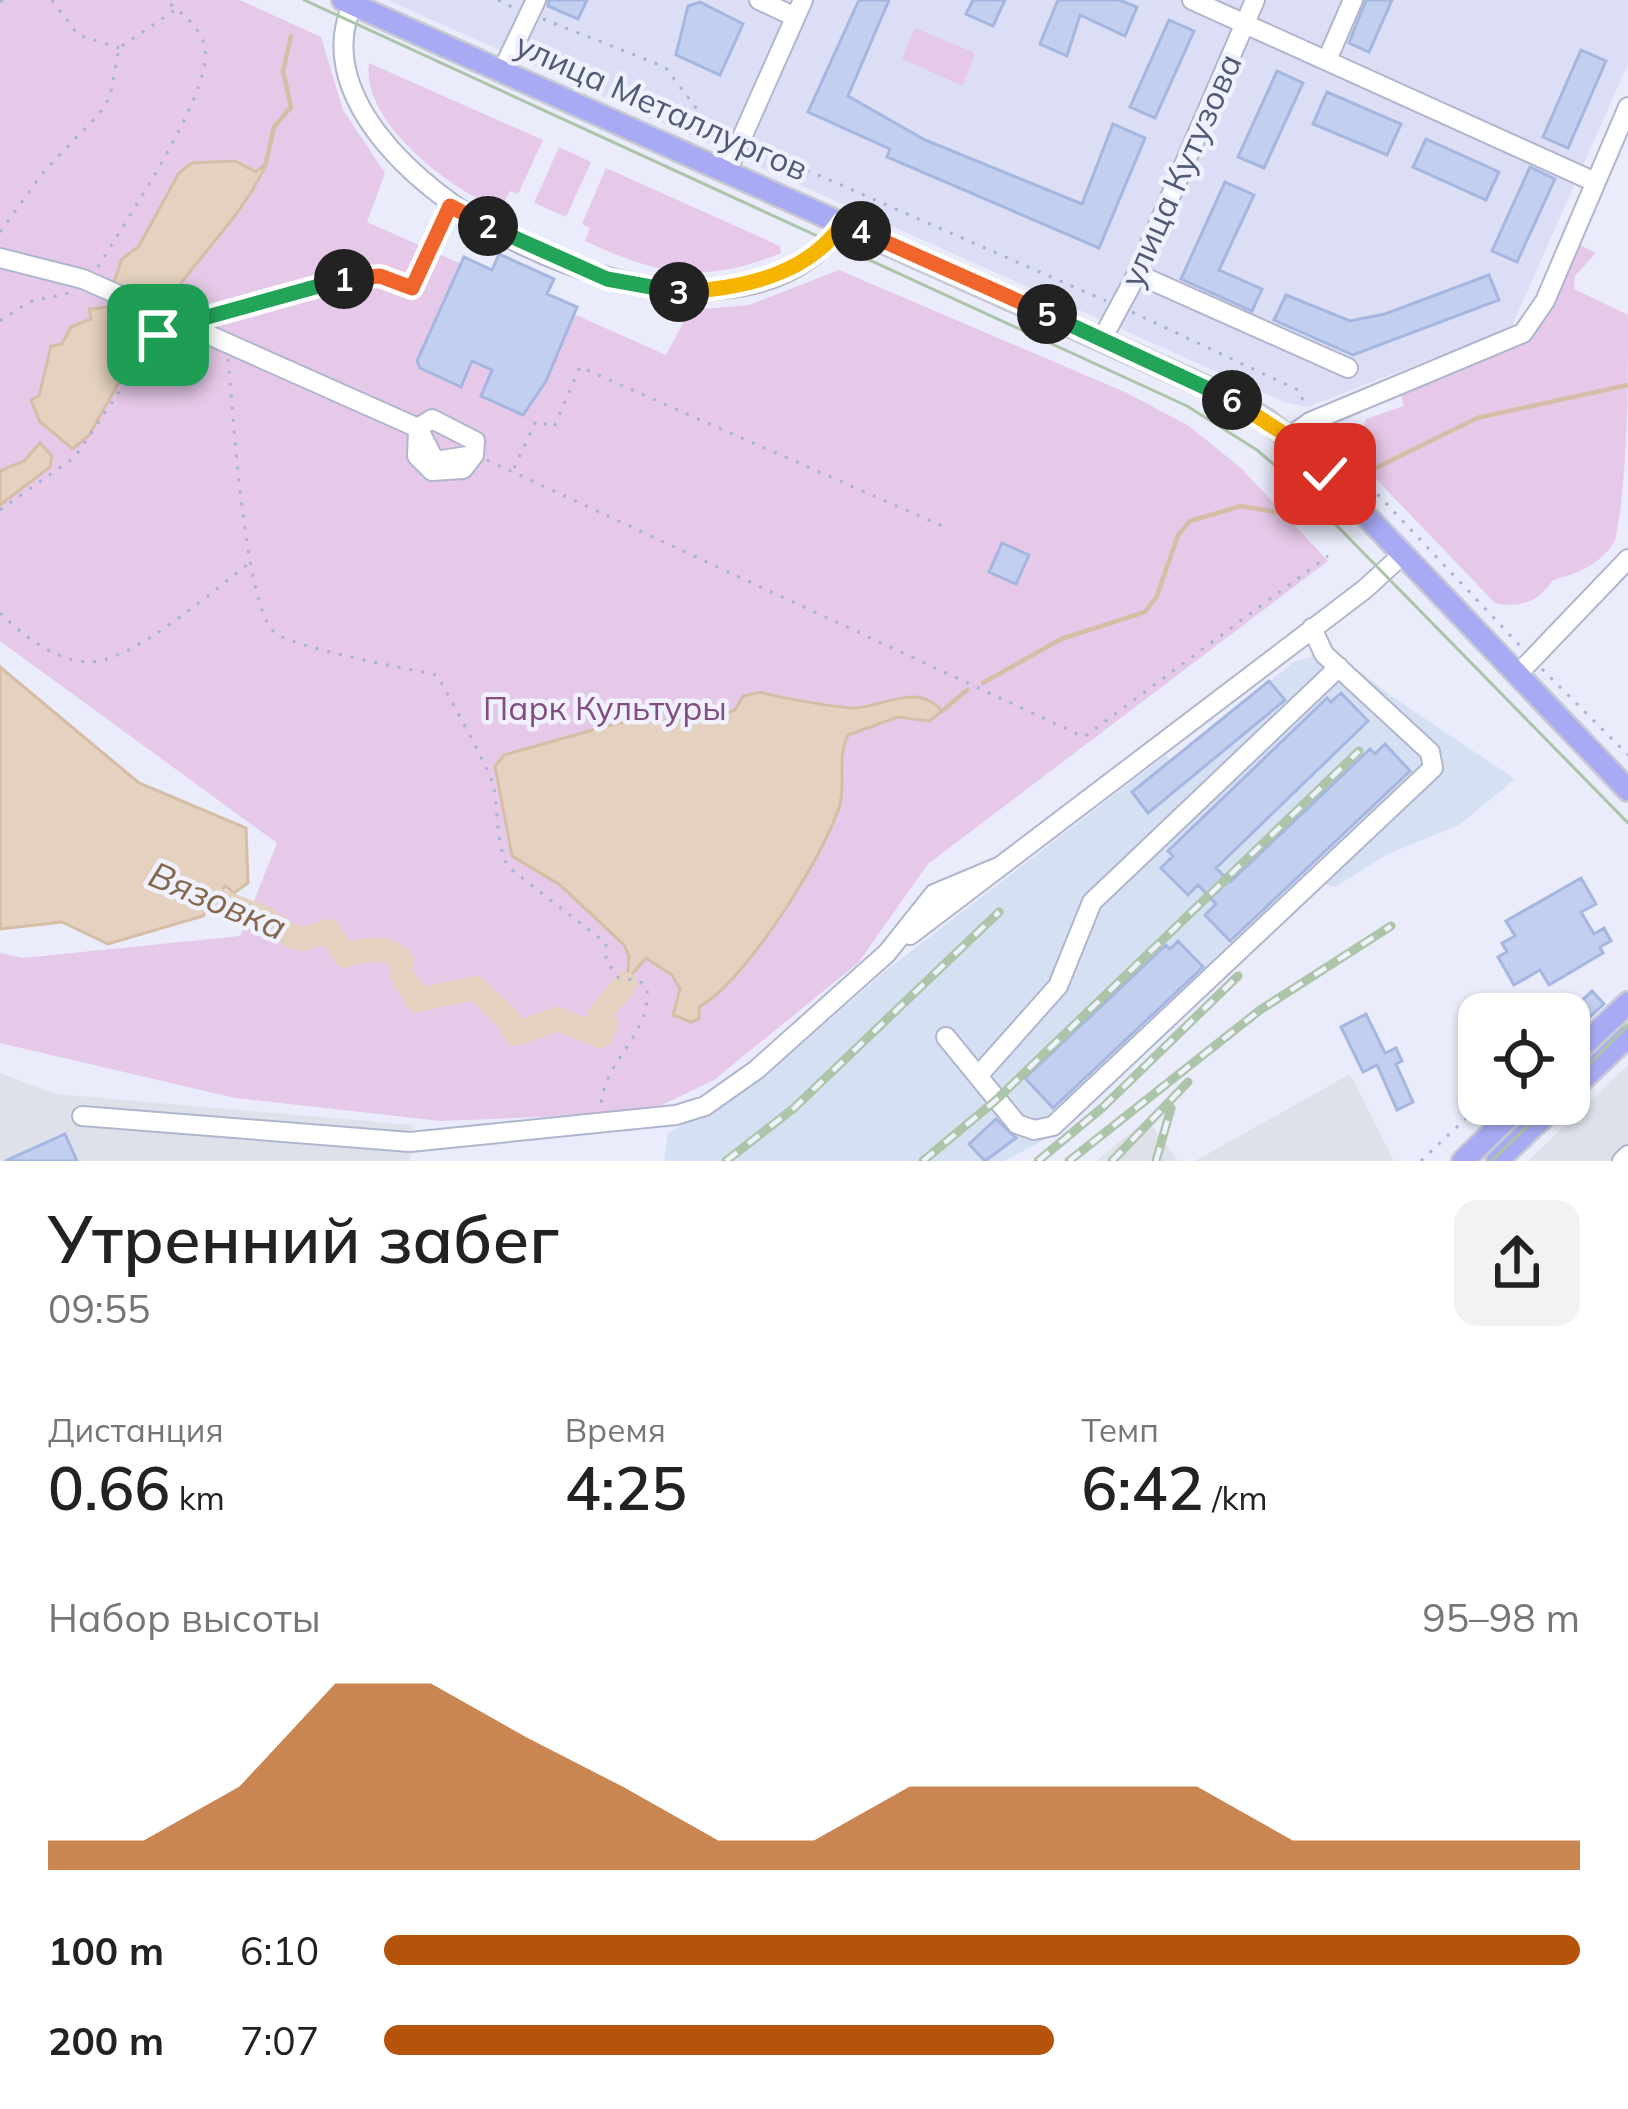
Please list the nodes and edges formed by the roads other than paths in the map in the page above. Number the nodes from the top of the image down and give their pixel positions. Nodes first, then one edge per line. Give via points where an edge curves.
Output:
1 (759, 0) edge
2 (1192, 0) edge
3 (1255, 0) edge
4 (1353, 0) edge
5 (350, 2) edge
6 (527, 2) edge
7 (799, 9) edge
8 (1245, 23) junction
9 (1327, 60) junction
10 (502, 71) junction
11 (1628, 107) edge
12 (727, 171) junction
13 (1595, 182) junction
14 (843, 223) junction
15 (0, 258) edge
16 (1137, 274) junction
17 (1102, 339) junction
18 (1348, 368) dead end
19 (418, 428) junction
20 (1289, 437) junction
21 (1402, 555) junction
22 (1628, 559) edge
23 (1312, 628) junction
24 (1339, 667) junction
25 (1516, 675) junction
26 (1628, 790) edge
27 (1628, 1003) edge
28 (1628, 1036) edge
29 (946, 1037) dead end
30 (1590, 1039) edge
31 (1590, 1072) edge
32 (978, 1076) junction
33 (82, 1116) dead end
34 (1500, 1125) edge
35 (1535, 1125) edge
36 (1463, 1161) edge
37 (1497, 1161) edge

1 - 7 street
2 - 8 street
3 - 8 street, улица Кутузова
4 - 9 street
5 - 10 main road, улица Металлургов
5 - 14 street via 345,46 360,99 409,172 450,206 607,279 668,292 716,290 779,273 821,250
6 - 10 street
7 - 12 street
8 - 9 street
8 - 16 street, улица Кутузова
9 - 13 street
10 - 12 main road, улица Металлургов
11 - 13 street
12 - 14 main road, улица Металлургов
13 - 20 street via 1545,301 1523,333
14 - 17 main road, улица Металлургов
15 - 19 street via 48,266
16 - 17 street, улица Кутузова
16 - 18 street
17 - 20 main road, улица Металлургов via 1226,396
19 - 19 street via 417,456 432,471 453,473 475,454 472,437 433,419
20 - 21 main road, улица Металлургов
21 - 23 street
21 - 25 main road, улица Металлургов
22 - 25 street
23 - 24 street
23 - 33 street via 887,953 704,1106 646,1121 410,1142
24 - 32 street via 1092,902 1058,986
24 - 32 street via 1430,752 1433,768 1053,1126 1017,1124
25 - 26 main road, улица Металлургов
27 - 30 main road
28 - 31 main road
29 - 32 street
34 - 36 main road
35 - 37 main road

